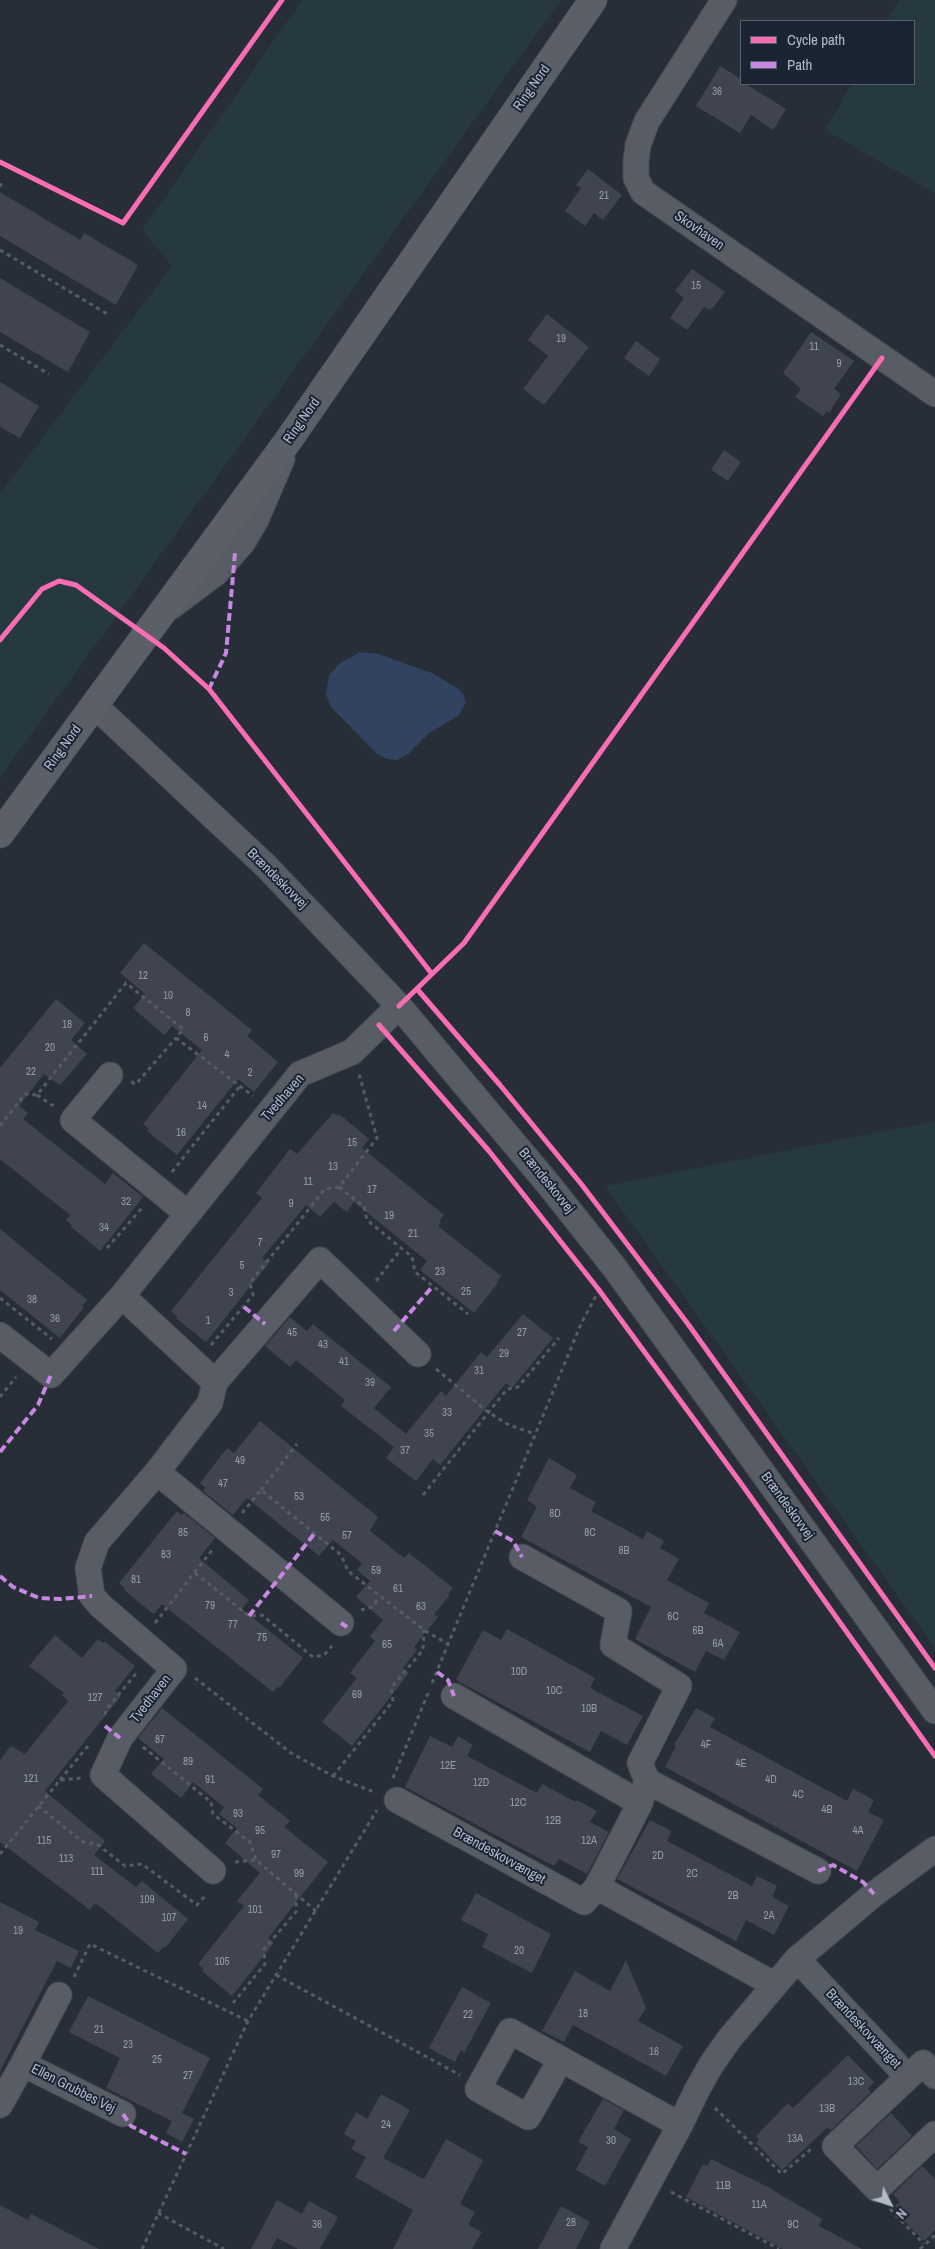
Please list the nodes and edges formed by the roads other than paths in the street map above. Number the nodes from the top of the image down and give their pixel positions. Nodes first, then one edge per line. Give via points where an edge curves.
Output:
1 (594, 0) edge
2 (724, 0) edge
3 (935, 394) edge
4 (94, 705) junction
5 (0, 834) edge
6 (399, 1006) junction
7 (110, 1074) road end
8 (188, 1214) junction
9 (122, 1296) junction
10 (0, 1335) edge
11 (418, 1354) road end
12 (215, 1382) junction
13 (157, 1472) junction
14 (522, 1557) dead end
15 (344, 1627) road end
16 (454, 1696) dead end
17 (935, 1711) edge
18 (644, 1792) junction
19 (391, 1799) road end
20 (935, 1848) edge
21 (213, 1871) dead end
22 (818, 1871) dead end
23 (597, 1887) junction
24 (797, 1959) junction
25 (775, 1985) junction
26 (59, 1994) road end
27 (561, 2059) junction
28 (23, 2064) junction
29 (935, 2076) edge
30 (908, 2077) junction
31 (0, 2105) edge
32 (123, 2114) dead end
33 (680, 2125) junction
34 (935, 2134) edge
35 (613, 2249) edge

1 - 4 main road, Ring Nord via 290,438
2 - 3 street, Skovhaven via 647,121 636,162 636,178 643,192
4 - 5 main road, Ring Nord
4 - 6 street, Brændeskovvej via 266,866
6 - 8 street, Tvedhaven via 352,1052 300,1074
6 - 17 street, Brændeskovvej via 550,1184 614,1267
7 - 8 street via 73,1120
8 - 9 street, Tvedhaven
9 - 10 street, Tvedhaven via 51,1375
9 - 12 street
11 - 12 street, Tvedhaven via 320,1260
12 - 13 street, Tvedhaven via 210,1403
13 - 15 street
13 - 21 street, Tvedhaven via 97,1542 88,1568 92,1596 174,1669 124,1732 104,1775
14 - 18 street via 619,1611 613,1645 679,1686 640,1763
16 - 18 street
18 - 22 street
18 - 23 street, Brændeskovvænget
19 - 23 street, Brændeskovvænget via 584,1902
20 - 24 street
23 - 25 street
24 - 25 street
24 - 30 street, Brændeskovvænget
25 - 33 street via 711,2065
26 - 28 street, Ellen Grubbes Vej
27 - 27 street via 510,2031 478,2089 528,2117
27 - 33 street
28 - 31 street, Ellen Grubbes Vej
28 - 32 street, Ellen Grubbes Vej
29 - 30 street, Brændeskovvænget via 923,2063
30 - 34 street, Brændeskovvænget via 836,2146 877,2189
33 - 35 street

